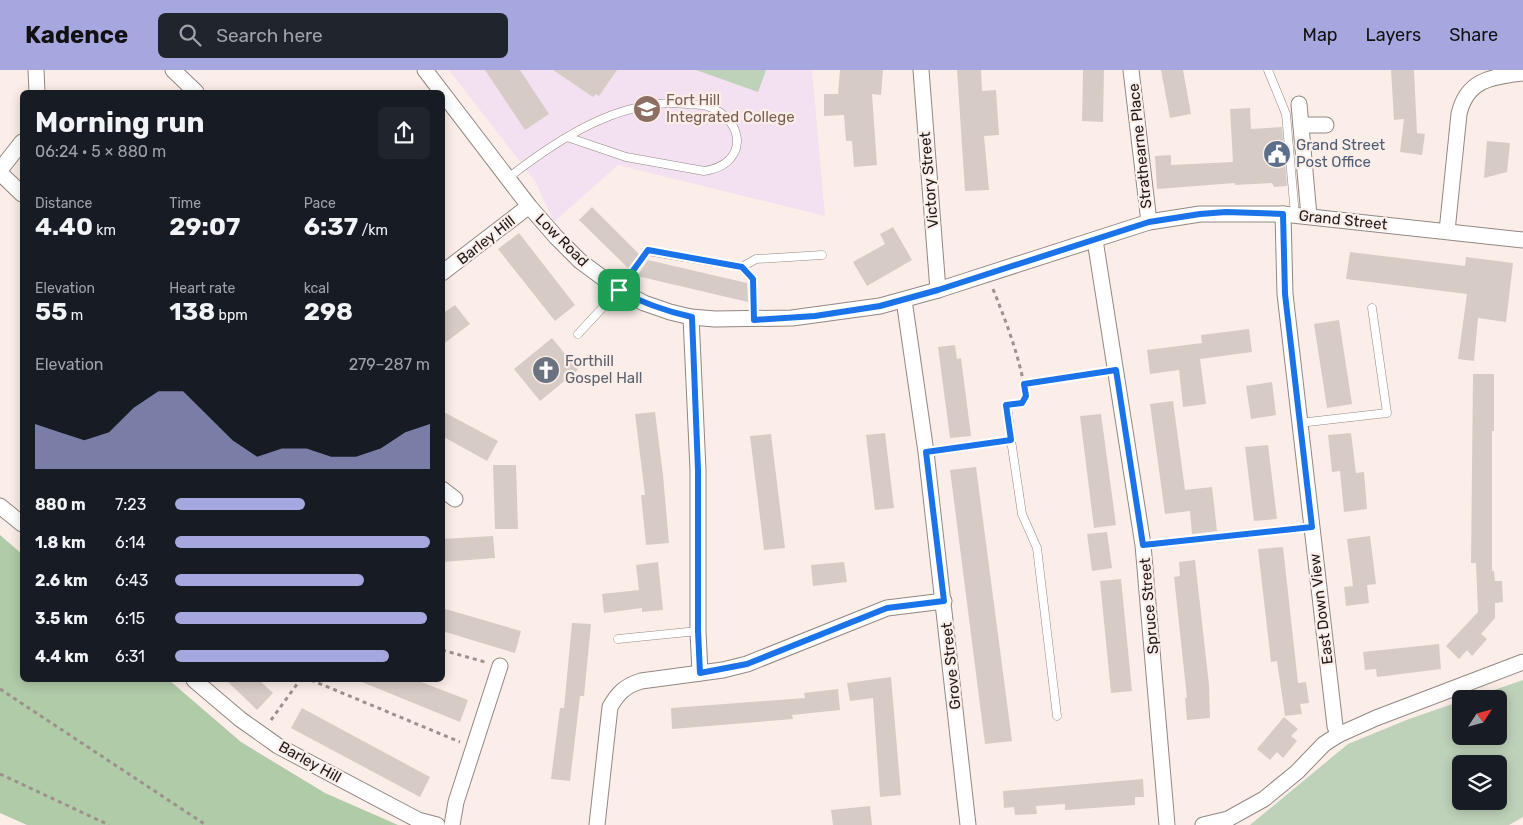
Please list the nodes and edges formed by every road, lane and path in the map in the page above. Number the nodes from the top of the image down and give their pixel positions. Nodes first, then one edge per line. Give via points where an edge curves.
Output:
1 (36, 70) edge
2 (173, 70) edge
3 (426, 70) edge
4 (921, 70) edge
5 (1131, 70) edge
6 (1268, 70) edge
7 (1523, 73) edge
8 (37, 90) edge
9 (194, 90) edge
10 (441, 90) edge
11 (445, 95) edge
12 (1299, 104) dead end
13 (1301, 125) junction
14 (1326, 125) dead end
15 (567, 137) junction
16 (20, 145) edge
17 (0, 172) edge
18 (508, 178) junction
19 (20, 192) edge
20 (530, 206) junction
21 (1296, 215) junction
22 (1149, 222) junction
23 (1447, 231) junction
24 (1095, 240) junction
25 (1523, 240) edge
26 (822, 256) dead end
27 (742, 267) junction
28 (445, 271) edge
29 (987, 274) junction
30 (619, 290) junction
31 (938, 290) junction
32 (904, 300) junction
33 (1372, 308) dead end
34 (692, 317) junction
35 (754, 320) junction
36 (578, 334) dead end
37 (1116, 370) junction
38 (1024, 384) junction
39 (1008, 413) joint
40 (1299, 423) junction
41 (1011, 440) junction
42 (926, 452) junction
43 (445, 491) edge
44 (455, 499) dead end
45 (0, 506) edge
46 (20, 522) edge
47 (1312, 527) junction
48 (1143, 545) junction
49 (944, 601) junction
50 (698, 631) junction
51 (618, 639) dead end
52 (445, 651) edge
53 (1523, 662) edge
54 (500, 666) joint
55 (700, 673) junction
56 (196, 682) edge
57 (299, 682) edge
58 (316, 682) edge
59 (0, 689) edge
60 (1057, 716) dead end
61 (261, 734) junction
62 (1338, 735) junction
63 (474, 748) junction
64 (0, 774) edge
65 (109, 825) edge
66 (206, 825) edge
67 (437, 825) edge
68 (452, 825) edge
69 (597, 825) edge
70 (968, 825) edge
71 (1167, 825) edge
72 (1203, 825) edge

1 - 8 street
2 - 9 street
3 - 10 street, Low Road
4 - 31 street, Victory Street
5 - 22 street, Strathearne Place
6 - 21 lane via 1286,114
7 - 23 street via 1494,76 1482,81 1462,101
11 - 18 street, Low Road
12 - 13 street, East Down View
13 - 14 street
13 - 21 street, East Down View
15 - 15 lane via 607,117 641,106 674,102 706,106 722,113 732,123 738,146 725,165 704,171 626,158
15 - 18 lane
16 - 17 street
17 - 19 street
18 - 20 street, Low Road
20 - 28 street, Barley Hill
20 - 30 street, Low Road via 580,261
21 - 22 street, Grand Street via 1226,212
21 - 23 street, Grand Street
21 - 40 street, East Down View via 1285,294
22 - 24 street, Grand Street
23 - 25 street, Grand Street
24 - 29 street, Grand Street
24 - 37 street, Spruce Street
26 - 27 lane via 756,259
27 - 30 lane via 648,250
27 - 35 lane via 753,279
29 - 31 street, Grand Street
29 - 38 path via 1014,342
30 - 34 street, Low Road via 644,303
30 - 36 lane
31 - 32 street, Grand Street
32 - 35 street, Low Road via 815,316
32 - 42 street, Grove Street
33 - 40 lane via 1387,413
34 - 35 street, Low Road
34 - 50 street via 698,470
37 - 38 path
37 - 48 street, Spruce Street
38 - 39 path via 1026,396 1022,403 1006,405
39 - 41 lane
40 - 47 street, East Down View
41 - 42 lane
41 - 60 lane via 1022,514 1036,548
42 - 49 street, Grove Street
43 - 44 street
45 - 46 street
47 - 48 path
47 - 62 street, East Down View
48 - 71 street, Spruce Street
49 - 55 street via 887,608 747,664
49 - 70 street, Grove Street
50 - 51 lane
50 - 55 street
52 - 54 path
53 - 62 street
54 - 63 street
55 - 69 street via 641,681 628,685 617,694 610,707
56 - 61 street, Barley Hill
57 - 61 path
58 - 63 path
59 - 66 path
61 - 67 street, Barley Hill via 418,820
62 - 72 street via 1264,799 1228,819
63 - 68 street
64 - 65 path

